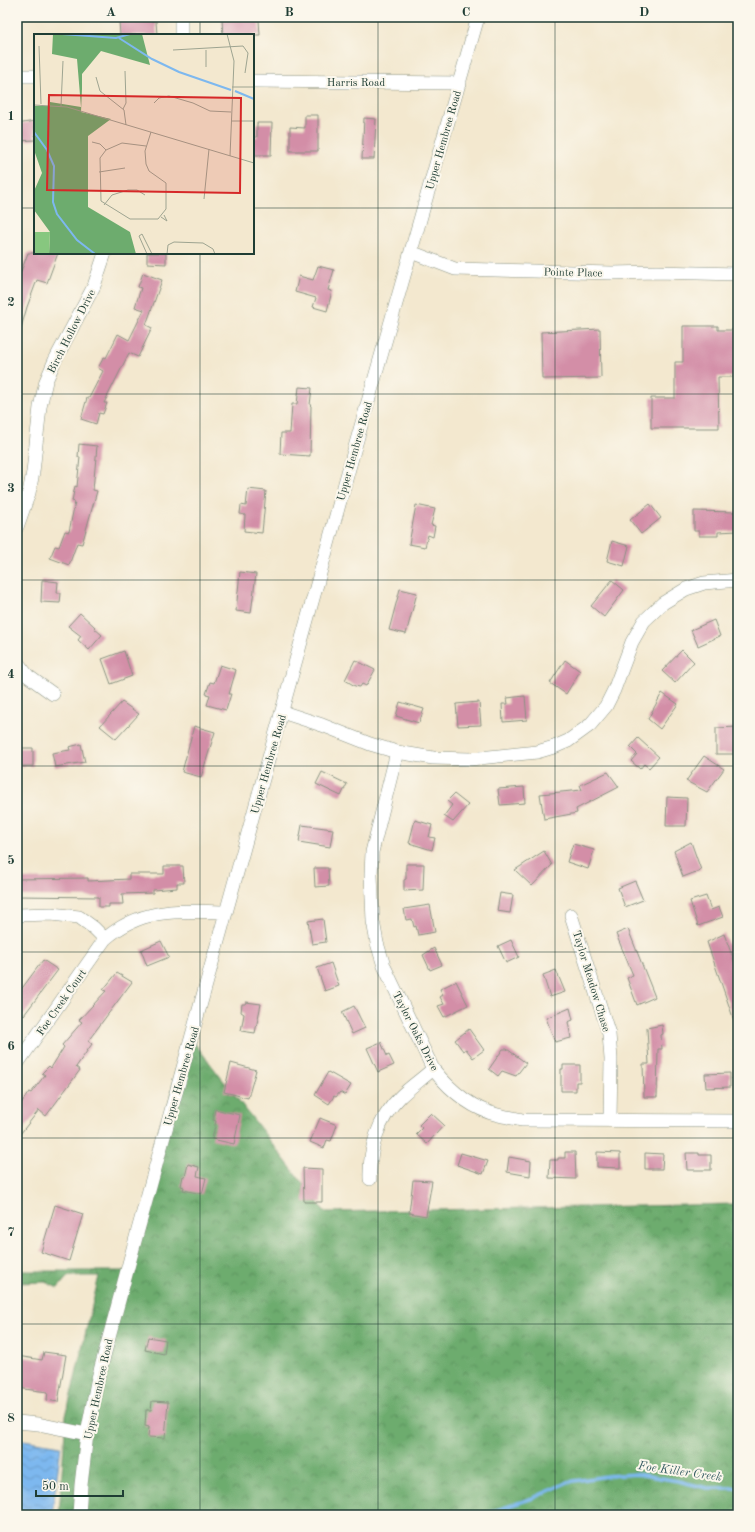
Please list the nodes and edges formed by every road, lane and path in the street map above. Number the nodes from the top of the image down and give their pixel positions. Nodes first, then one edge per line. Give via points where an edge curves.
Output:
1 (181, 17) edge
2 (478, 17) edge
3 (181, 34) edge
4 (17, 76) edge
5 (34, 76) edge
6 (254, 81) edge
7 (460, 82) junction
8 (411, 252) junction
9 (105, 254) edge
10 (738, 274) edge
11 (17, 527) edge
12 (738, 580) edge
13 (17, 662) edge
14 (52, 694) dead end
15 (282, 712) junction
16 (397, 752) junction
17 (226, 912) junction
18 (17, 915) edge
19 (571, 915) dead end
20 (105, 939) junction
21 (17, 1064) edge
22 (433, 1069) junction
23 (610, 1120) junction
24 (738, 1121) edge
25 (370, 1179) dead end
26 (17, 1422) edge
27 (87, 1434) junction
28 (79, 1515) edge

1 - 3 street
2 - 7 street, Upper Hembree Road
4 - 5 street
6 - 7 street, Harris Road
7 - 8 street, Upper Hembree Road
8 - 10 street, Pointe Place via 455,269
8 - 15 street, Upper Hembree Road
9 - 11 street, Birch Hollow Drive via 94,286 46,381 40,407 29,493
12 - 16 street via 704,582 662,603 644,621 632,642 606,706 590,725 568,741 537,752 470,759 433,758
13 - 14 street via 28,676
15 - 16 street
15 - 17 street, Upper Hembree Road
16 - 22 street, Taylor Oaks Drive via 372,852 372,921 384,966
17 - 20 street, Foe Creek Court via 180,911 155,914 131,921
17 - 27 street, Upper Hembree Road via 101,1368
18 - 20 street via 51,914 79,917
19 - 23 street, Taylor Meadow Chase via 609,1034
20 - 21 street, Foe Creek Court
22 - 23 street, Taylor Oaks Drive via 464,1099 480,1109 497,1115 522,1120
22 - 25 street via 399,1098 384,1117 371,1153
23 - 24 street, Taylor Oaks Drive
26 - 27 street
27 - 28 street, Upper Hembree Road

